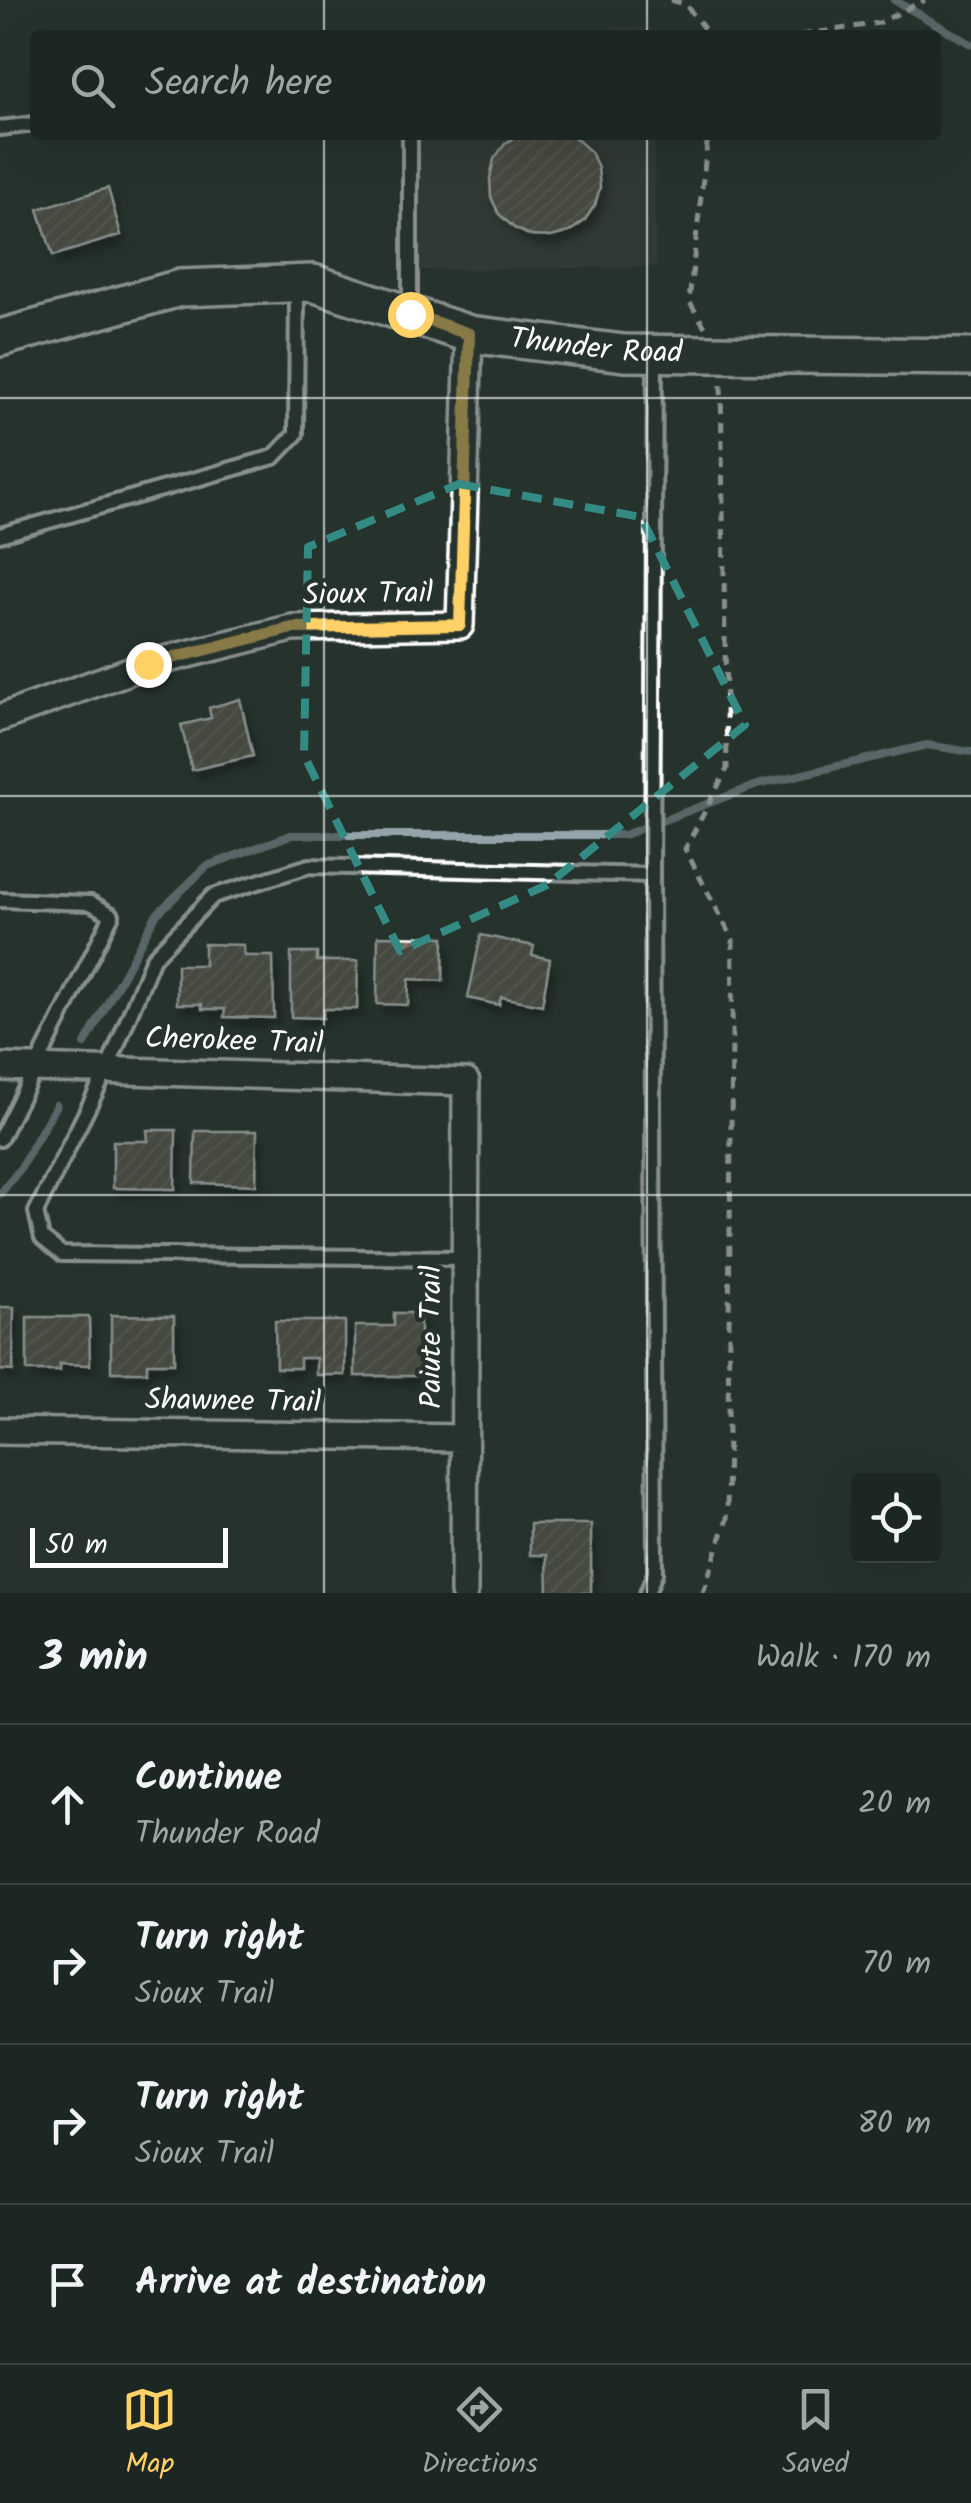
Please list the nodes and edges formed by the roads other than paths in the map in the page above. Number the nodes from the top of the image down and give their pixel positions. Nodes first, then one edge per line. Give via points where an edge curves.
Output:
1 (30, 125) edge
2 (0, 128) edge
3 (410, 140) edge
4 (297, 283) junction
5 (410, 314) junction
6 (469, 334) junction
7 (0, 338) edge
8 (654, 352) junction
9 (971, 357) edge
10 (0, 535) edge
11 (0, 718) edge
12 (652, 875) junction
13 (0, 900) edge
14 (0, 1067) edge
15 (35, 1068) junction
16 (107, 1070) junction
17 (466, 1082) joint
18 (0, 1139) edge
19 (465, 1258) junction
20 (0, 1431) edge
21 (464, 1438) junction
22 (464, 1593) edge
23 (647, 1593) edge

1 - 2 lane
3 - 5 lane
4 - 5 street, Thunder Road
4 - 7 street, Thunder Road via 180,288
4 - 10 lane via 296,434 274,457
5 - 6 street, Thunder Road
6 - 8 street, Thunder Road
6 - 11 street, Sioux Trail via 460,625 292,628 148,664
8 - 9 street, Thunder Road
8 - 12 lane
12 - 16 lane via 309,866 214,896 153,958
12 - 23 lane via 655,1573
13 - 15 lane via 90,903 112,915
14 - 15 street, Cherokee Trail
15 - 16 street, Cherokee Trail
15 - 18 lane
16 - 17 street, Cherokee Trail
16 - 19 lane via 36,1212 42,1238 62,1254
17 - 19 street, Paiute Trail
19 - 21 street, Paiute Trail
20 - 21 street, Shawnee Trail
21 - 22 street, Paiute Trail

